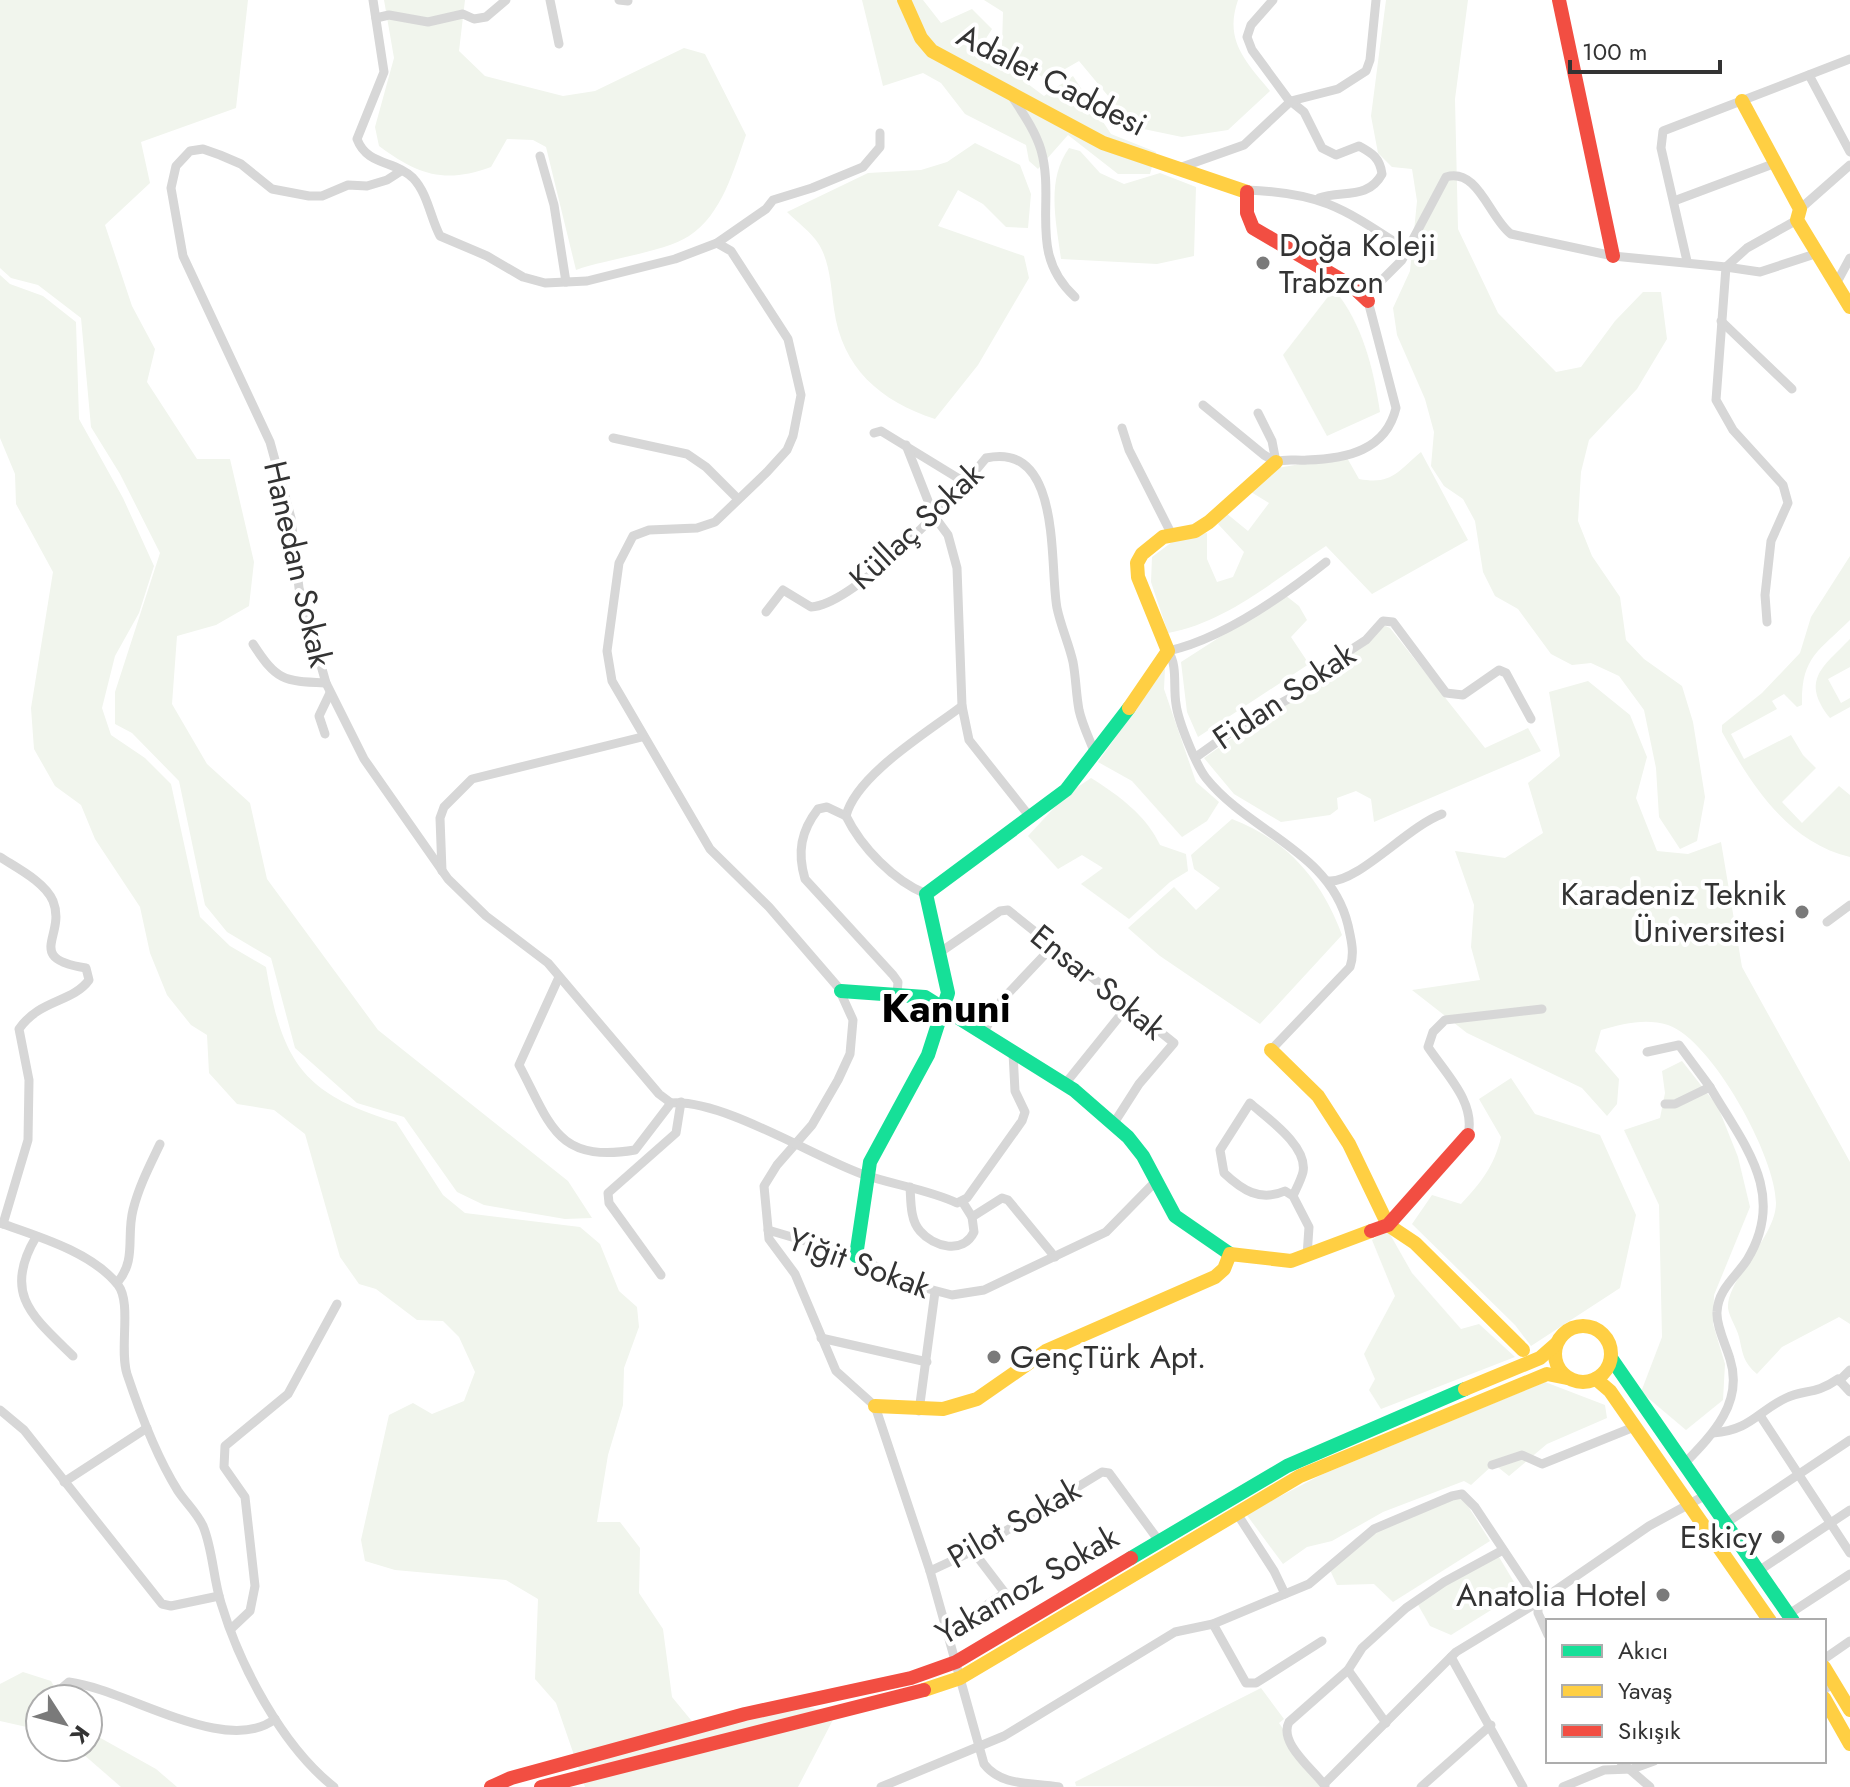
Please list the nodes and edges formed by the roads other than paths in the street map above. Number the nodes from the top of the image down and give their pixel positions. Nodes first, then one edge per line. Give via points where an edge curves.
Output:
1 (373, 0) edge
2 (506, 0) edge
3 (550, 0) edge
4 (619, 0) edge
5 (904, 0) edge
6 (1273, 0) edge
7 (1376, 0) edge
8 (1559, 0) edge
9 (628, 1) edge
10 (376, 18) junction
11 (559, 44) dead end
12 (1850, 59) edge
13 (1809, 75) junction
14 (1007, 89) junction
15 (1291, 101) junction
16 (1742, 101) junction
17 (880, 133) dead end
18 (1850, 152) edge
19 (540, 156) dead end
20 (1773, 164) junction
21 (1850, 165) edge
22 (1178, 168) junction
23 (401, 171) junction
24 (1247, 190) junction
25 (1319, 198) junction
26 (1674, 201) junction
27 (1798, 214) junction
28 (717, 243) junction
29 (1407, 250) junction
30 (1818, 253) junction
31 (1613, 256) junction
32 (1850, 258) edge
33 (1687, 261) junction
34 (1726, 267) junction
35 (566, 282) junction
36 (1836, 284) junction
37 (1075, 297) dead end
38 (1368, 301) junction
39 (1850, 307) edge
40 (1721, 321) junction
41 (1792, 389) dead end
42 (1203, 405) dead end
43 (1258, 413) dead end
44 (1122, 428) dead end
45 (874, 433) dead end
46 (613, 438) dead end
47 (906, 445) junction
48 (1276, 462) junction
49 (966, 483) junction
50 (738, 499) junction
51 (934, 516) junction
52 (1172, 535) junction
53 (1326, 562) dead end
54 (766, 612) dead end
55 (1767, 622) dead end
56 (253, 644) dead end
57 (1168, 651) junction
58 (326, 683) junction
59 (330, 693) junction
60 (962, 706) junction
61 (1531, 719) dead end
62 (325, 734) dead end
63 (642, 737) junction
64 (1094, 751) junction
65 (1196, 757) junction
66 (1442, 814) dead end
67 (846, 816) junction
68 (1030, 817) junction
69 (0, 857) edge
70 (442, 871) junction
71 (1328, 881) junction
72 (926, 894) junction
73 (1850, 905) edge
74 (1827, 922) dead end
75 (1053, 946) junction
76 (939, 953) junction
77 (559, 977) junction
78 (841, 991) junction
79 (897, 994) junction
80 (945, 1006) junction
81 (1127, 1007) junction
82 (1542, 1009) dead end
83 (982, 1035) junction
84 (1271, 1050) joint
85 (1647, 1052) dead end
86 (1013, 1053) junction
87 (1065, 1084) junction
88 (1710, 1087) junction
89 (676, 1103) junction
90 (1665, 1104) dead end
91 (1114, 1123) junction
92 (1468, 1135) joint
93 (796, 1143) junction
94 (160, 1144) dead end
95 (866, 1176) junction
96 (1156, 1181) junction
97 (910, 1187) junction
98 (1293, 1196) junction
99 (962, 1201) junction
100 (972, 1217) junction
101 (2, 1223) edge
102 (1388, 1225) junction
103 (768, 1230) junction
104 (36, 1237) junction
105 (1230, 1254) junction
106 (856, 1256) junction
107 (1307, 1256) junction
108 (1055, 1257) junction
109 (661, 1275) dead end
110 (117, 1283) junction
111 (935, 1292) junction
112 (337, 1304) dead end
113 (821, 1338) junction
114 (1556, 1344) junction
115 (1523, 1350) dead end
116 (73, 1356) dead end
117 (1611, 1358) junction
118 (927, 1362) junction
119 (1850, 1370) edge
120 (1567, 1378) junction
121 (1596, 1379) junction
122 (1839, 1381) junction
123 (1850, 1392) edge
124 (875, 1406) junction
125 (0, 1410) edge
126 (919, 1411) junction
127 (1761, 1417) junction
128 (1634, 1427) junction
129 (147, 1428) junction
130 (1713, 1433) junction
131 (1850, 1440) edge
132 (1684, 1464) junction
133 (1492, 1465) dead end
134 (1799, 1473) junction
135 (64, 1482) junction
136 (1706, 1495) junction
137 (1687, 1505) junction
138 (1850, 1510) edge
139 (1236, 1512) junction
140 (1726, 1523) junction
141 (1830, 1523) junction
142 (1159, 1541) junction
143 (1503, 1550) junction
144 (973, 1551) junction
145 (1850, 1553) edge
146 (1760, 1570) junction
147 (930, 1571) junction
148 (1850, 1574) edge
149 (1285, 1594) junction
150 (219, 1596) junction
151 (1538, 1602) junction
152 (1791, 1618) edge
153 (1769, 1619) edge
154 (1213, 1624) junction
155 (232, 1628) junction
156 (947, 1631) junction
157 (1546, 1631) edge
158 (1322, 1641) dead end
159 (1850, 1641) edge
160 (1451, 1657) junction
161 (1826, 1658) edge
162 (956, 1662) junction
163 (1348, 1670) junction
164 (960, 1678) junction
165 (1829, 1687) edge
166 (104, 1693) edge
167 (1826, 1702) edge
168 (1850, 1710) edge
169 (275, 1719) junction
170 (1386, 1723) junction
171 (1491, 1725) junction
172 (1850, 1744) edge
173 (978, 1746) junction
174 (1623, 1763) edge
175 (1647, 1763) edge
176 (1629, 1768) junction
177 (1325, 1785) edge
178 (334, 1787) edge
179 (491, 1787) edge
180 (541, 1787) edge
181 (881, 1787) edge
182 (1059, 1787) edge
183 (1421, 1787) edge
184 (1523, 1787) edge
185 (1563, 1787) edge
186 (1650, 1787) edge

1 - 10 street
2 - 10 street via 486,17 474,19 463,14 428,22
3 - 11 street
4 - 9 street
5 - 14 street, Adalet Caddesi via 932,51
6 - 15 street via 1247,37
7 - 15 street via 1366,71 1338,89
8 - 31 street
10 - 23 street via 384,72 357,139 373,160
12 - 13 street
13 - 16 street
13 - 18 street
14 - 22 street, Adalet Caddesi via 1103,143
14 - 37 street via 1040,148 1045,247 1058,278
15 - 22 street via 1244,145
15 - 25 street via 1304,112 1329,154 1359,146 1381,166 1382,174 1371,187 1350,196 1343,192
16 - 20 street
16 - 26 street via 1663,131 1661,148
17 - 28 street via 880,147 863,167 773,200
19 - 35 street
20 - 26 street
20 - 27 street
21 - 27 street
22 - 24 street, Adalet Caddesi
23 - 35 street via 423,193 440,236 523,277
23 - 58 street, Hanedan Sokak via 377,183 309,196 272,189 241,164 203,149 183,157 172,179 183,256 270,442 291,518 299,588
24 - 25 street
24 - 38 street via 1253,228 1352,286
25 - 29 street
26 - 33 street
27 - 30 street
27 - 34 street
28 - 35 street via 675,259
28 - 50 street via 731,251 784,328 801,395 787,450
29 - 31 street via 1438,188 1454,175 1471,180 1511,234
29 - 38 street
30 - 34 street via 1760,272
30 - 36 street
31 - 33 street
32 - 36 street
33 - 34 street
34 - 40 street
36 - 39 street
38 - 48 street via 1396,408 1393,421 1373,446 1355,454
40 - 41 street
40 - 55 street via 1716,400 1733,430 1783,485 1788,503 1771,541
42 - 48 street
43 - 48 street
44 - 52 street
45 - 47 street via 881,431
46 - 50 street via 687,454
47 - 49 street
47 - 51 street
48 - 52 street via 1209,522
49 - 51 street, Küllaç Sokak
49 - 64 street, Küllaç Sokak via 986,458 997,456 1016,460 1040,485 1049,512 1057,608 1073,662 1079,712
50 - 63 street via 707,525 633,536 619,563 609,671
51 - 54 street, Küllaç Sokak via 837,600 811,607 783,590
51 - 60 street via 948,535 957,568
52 - 57 street via 1149,545 1137,563
53 - 57 street via 1263,608
56 - 58 street via 276,676
57 - 64 street via 1141,695
57 - 65 street via 1173,658 1176,710
58 - 59 street, Hanedan Sokak
59 - 62 street via 319,716
59 - 70 street, Hanedan Sokak via 364,759
60 - 67 street via 857,791
60 - 68 street via 969,740
61 - 65 street, Fidan Sokak via 1506,673 1499,670 1463,695 1446,693 1393,622 1383,621 1366,640 1329,664 1310,687
63 - 70 street via 472,779 440,818
63 - 78 street via 718,859 769,907
64 - 68 street via 1066,790
65 - 71 street via 1205,776 1229,800
66 - 71 street via 1424,821 1347,879
67 - 72 street via 870,850 903,882
67 - 79 street via 827,807 818,809 803,835 800,862 805,879 893,975
68 - 72 street
69 - 101 street via 52,897 57,916 48,945 52,955 66,965 86,968 89,980 81,990 48,1002 19,1029 29,1080 28,1140
70 - 77 street, Hanedan Sokak
71 - 84 street via 1345,913 1354,958 1346,973
72 - 76 street
73 - 74 street
75 - 76 street, Ensar Sokak via 1008,910
75 - 81 street, Ensar Sokak
75 - 83 street via 1002,1000
76 - 80 street via 948,993
77 - 89 street, Hanedan Sokak via 659,1094
77 - 89 street via 519,1065 556,1134 576,1149 635,1150
78 - 79 street
78 - 93 street via 853,1020 850,1054 812,1125
79 - 80 street via 915,994
80 - 83 street
80 - 95 street via 928,1055
81 - 87 street
81 - 91 street, Ensar Sokak via 1174,1043
82 - 92 street via 1445,1020 1433,1032 1428,1047 1466,1103 1472,1119
83 - 86 street
84 - 102 street via 1318,1096 1349,1144
85 - 88 street via 1679,1045
86 - 87 street
86 - 99 street via 1015,1091 1025,1112 1022,1121
87 - 91 street
88 - 90 street
88 - 130 street via 1751,1154 1765,1196 1753,1250 1728,1283 1716,1313 1735,1388
89 - 93 street via 726,1115
89 - 109 street via 676,1133 608,1193 609,1203
91 - 96 street via 1143,1156
92 - 102 street
93 - 95 street
93 - 103 street via 764,1186
94 - 110 street via 139,1188 128,1270
95 - 97 street
95 - 106 street
96 - 105 street via 1175,1216
96 - 108 street, Yiğit Sokak via 1106,1232
97 - 99 street
97 - 100 street via 915,1223 937,1243 948,1247 968,1241 974,1232
98 - 98 street via 1304,1169 1300,1157 1278,1127 1250,1103 1220,1150 1224,1173 1251,1194 1285,1191
98 - 107 street via 1309,1227
99 - 100 street
100 - 108 street via 1002,1198 1008,1200
101 - 104 street
102 - 107 street
102 - 115 street via 1415,1243
103 - 106 street, Yiğit Sokak
103 - 113 street via 795,1274
104 - 110 street via 91,1263
104 - 116 street via 22,1264 25,1304
105 - 107 street via 1282,1261
105 - 126 street via 1215,1277 1046,1351 977,1399
106 - 111 street, Yiğit Sokak
108 - 111 street, Yiğit Sokak via 984,1290
110 - 129 street via 124,1305 122,1354
111 - 118 street
112 - 155 street via 288,1394 225,1446 224,1467 245,1497 255,1586 250,1611
113 - 118 street
113 - 124 street via 836,1371
114 - 117 street via 1567,1330 1586,1325 1603,1333
114 - 120 street via 1556,1363
114 - 142 street, Yakamoz Sokak via 1540,1358 1287,1466
117 - 121 street
117 - 132 street
118 - 126 street
119 - 122 street
120 - 121 street
120 - 139 street, Yakamoz Sokak via 1547,1374 1344,1455
121 - 128 street
122 - 123 street
122 - 127 street via 1812,1394 1783,1399
124 - 126 street
124 - 147 street
125 - 135 street via 24,1430
127 - 130 street
127 - 134 street
128 - 133 street via 1542,1464 1522,1455
128 - 137 street
129 - 135 street
129 - 150 street via 178,1491 201,1522
130 - 132 street
131 - 134 street
132 - 136 street
134 - 140 street
134 - 141 street
135 - 150 street via 162,1604
136 - 137 street
136 - 140 street
137 - 151 street
137 - 153 street
138 - 141 street
139 - 149 street
139 - 164 street, Yakamoz Sokak
140 - 146 street
141 - 145 street
141 - 146 street
142 - 144 street, Pilot Sokak via 1109,1473 1102,1472
142 - 162 street, Yakamoz Sokak
143 - 149 street via 1462,1494 1374,1529 1309,1584
143 - 151 street
143 - 163 street via 1406,1608 1362,1648
144 - 147 street, Pilot Sokak
144 - 156 street via 1005,1593
146 - 152 street
147 - 156 street
148 - 152 street
149 - 154 street
150 - 155 street
151 - 157 street
151 - 160 street
154 - 158 street via 1246,1683 1256,1683
154 - 173 street via 1175,1632 1035,1719
155 - 169 street
156 - 162 street
159 - 161 street
160 - 170 street
160 - 171 street
162 - 164 street
162 - 179 street, Yakamoz Sokak via 911,1678 745,1714
163 - 170 street
163 - 177 street via 1286,1728 1288,1740
164 - 173 street
164 - 180 street, Yakamoz Sokak
165 - 168 street
166 - 169 street via 218,1730 246,1732
167 - 172 street
169 - 178 street via 290,1744
170 - 177 street
171 - 183 street
171 - 184 street
173 - 181 street
173 - 182 street via 999,1781
174 - 176 street
175 - 176 street
176 - 185 street via 1604,1770
176 - 186 street

